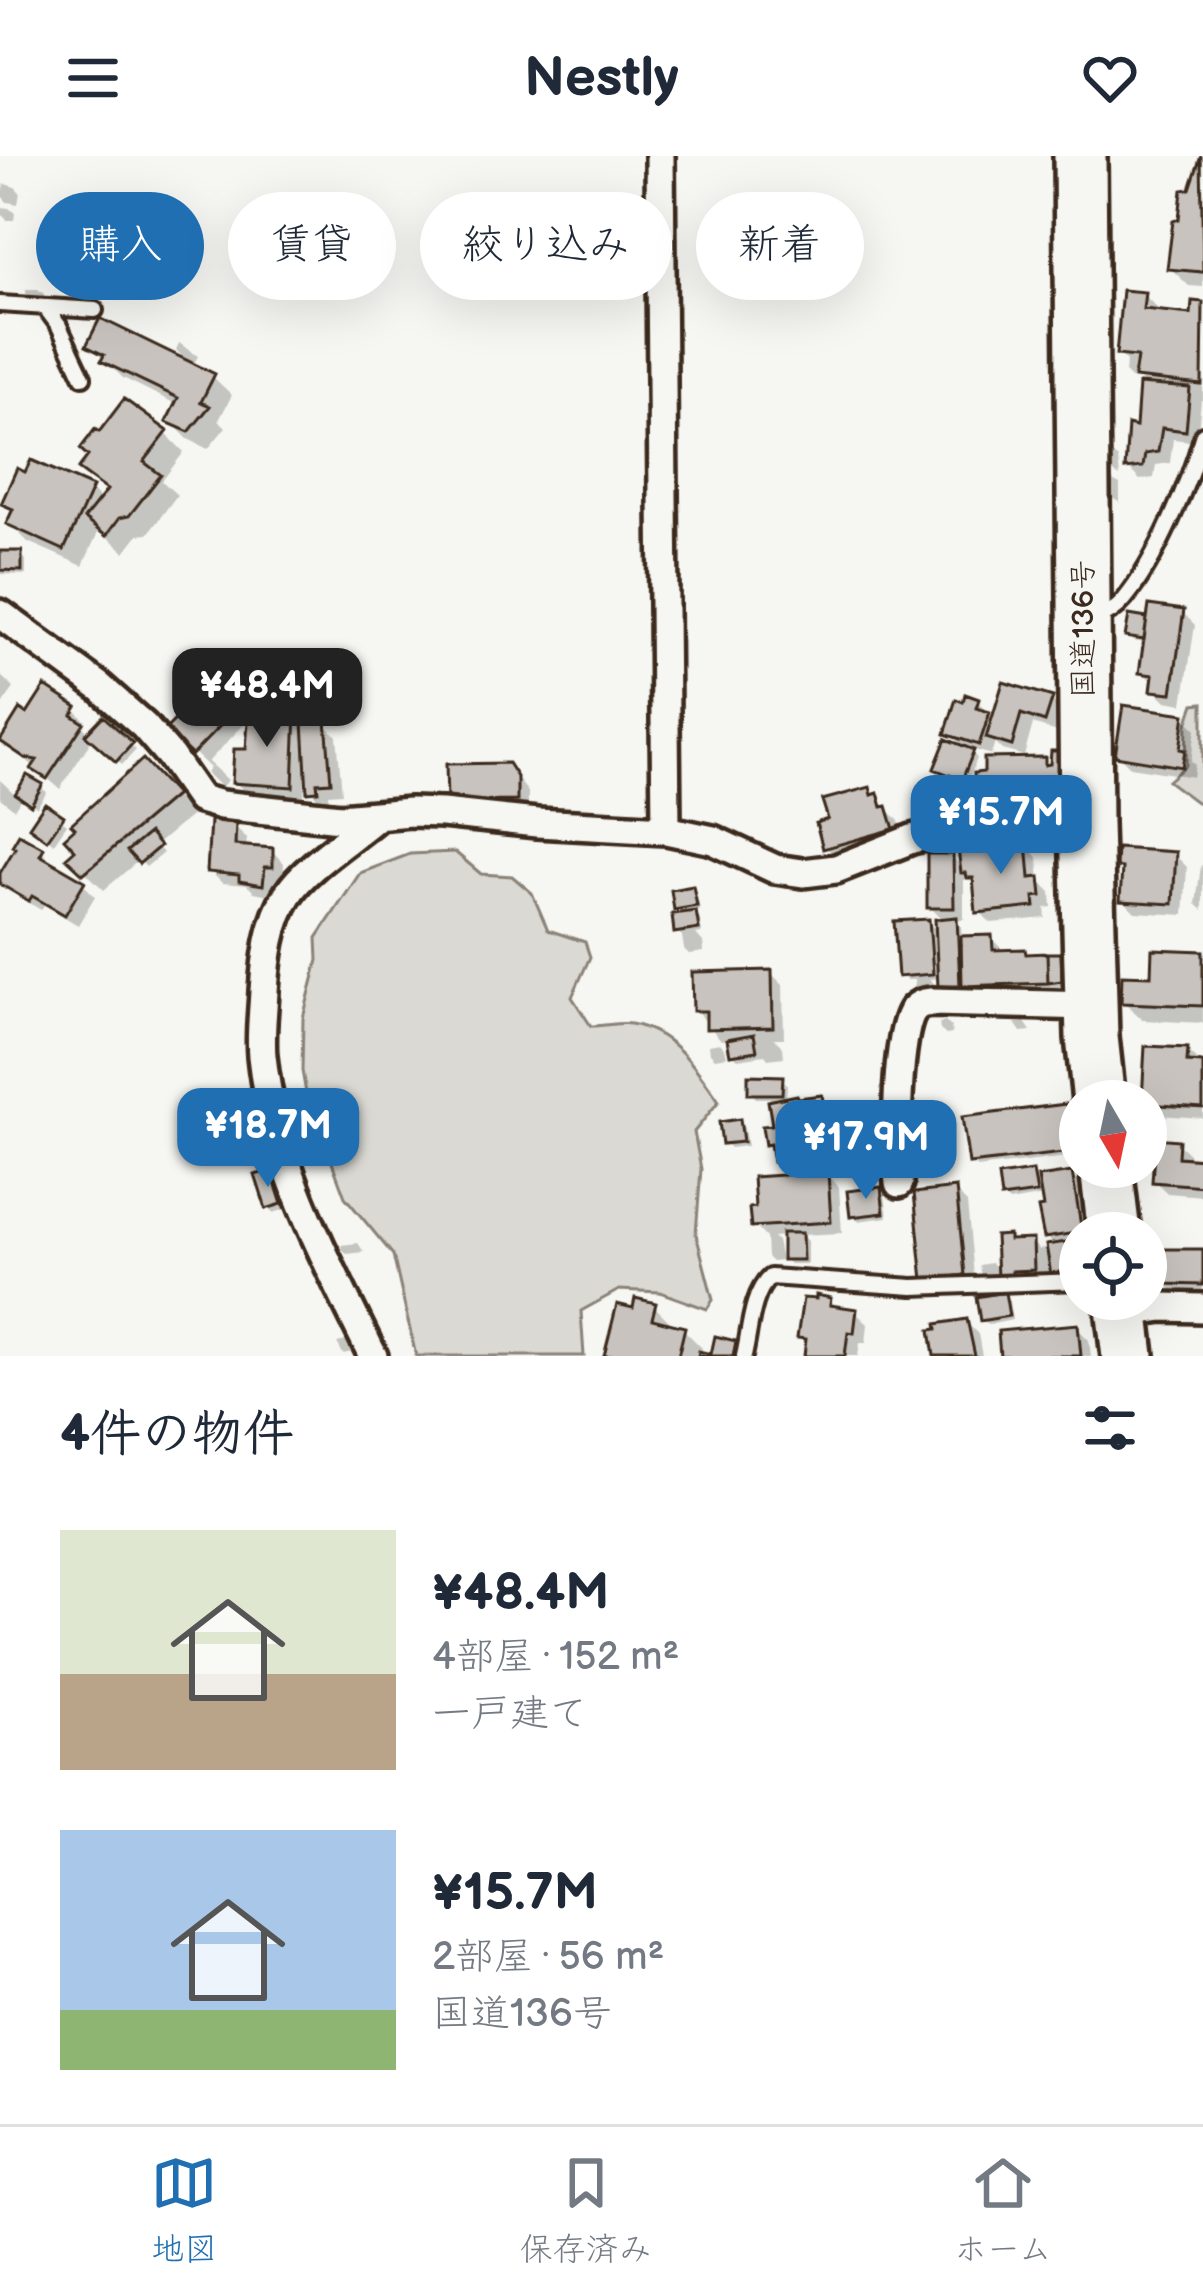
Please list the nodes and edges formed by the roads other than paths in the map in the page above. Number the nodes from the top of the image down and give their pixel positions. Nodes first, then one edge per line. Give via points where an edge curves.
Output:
1 (660, 156) edge
2 (1081, 156) edge
3 (0, 304) edge
4 (45, 307) junction
5 (95, 310) dead end
6 (83, 377) dead end
7 (1203, 434) edge
8 (0, 614) edge
9 (1084, 625) junction
10 (377, 816) junction
11 (1086, 823) junction
12 (666, 830) junction
13 (1091, 1006) junction
14 (1096, 1080) edge
15 (899, 1184) dead end
16 (1059, 1282) edge
17 (1203, 1308) edge
18 (1124, 1323) edge
19 (374, 1356) edge
20 (744, 1356) edge

1 - 12 street
2 - 9 highway, 国道136号
3 - 4 lane
4 - 5 lane
4 - 6 lane
7 - 9 lane via 1137,581 1110,613
8 - 10 street via 144,726 200,799
9 - 11 highway, 国道136号
10 - 12 street via 442,813
10 - 19 street via 302,877 281,906 266,961 261,1043 285,1161
11 - 12 street via 948,831 803,873
11 - 13 highway, 国道136号
13 - 14 highway, 国道136号
13 - 15 street via 932,1002 913,1010 896,1123
16 - 20 lane via 913,1287 770,1277
17 - 18 street via 1163,1307

